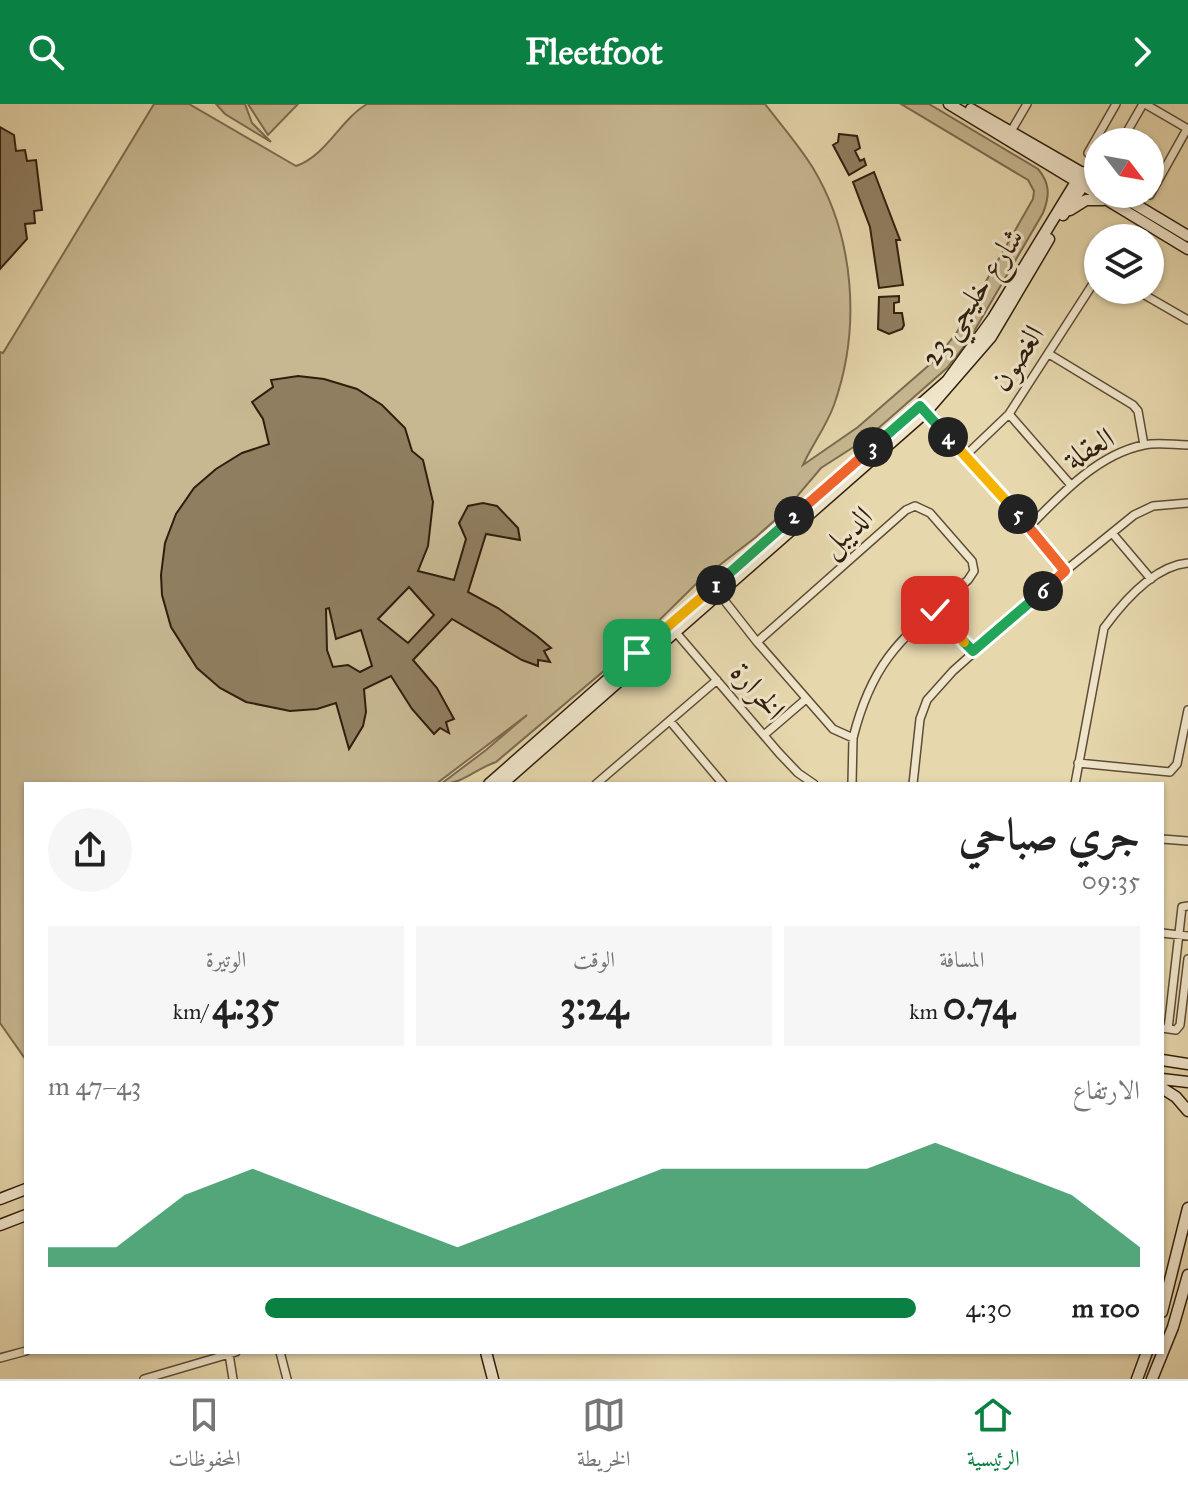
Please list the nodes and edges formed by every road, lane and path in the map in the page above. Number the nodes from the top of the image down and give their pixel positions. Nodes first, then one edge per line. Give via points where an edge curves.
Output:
1 (949, 104) edge
2 (962, 104) edge
3 (1027, 104) edge
4 (1116, 104) edge
5 (1144, 104) edge
6 (1102, 128) edge
7 (1129, 128) edge
8 (1188, 129) edge
9 (1009, 135) junction
10 (1164, 171) edge
11 (1060, 172) junction
12 (1084, 179) edge
13 (1084, 180) edge
14 (1084, 181) edge
15 (1084, 201) edge
16 (1128, 208) edge
17 (1133, 208) edge
18 (1061, 213) junction
19 (1188, 236) edge
20 (1188, 249) edge
21 (1084, 298) edge
22 (1160, 304) edge
23 (1188, 320) edge
24 (1049, 354) junction
25 (923, 409) junction
26 (1009, 414) junction
27 (1144, 445) junction
28 (1188, 445) edge
29 (965, 456) junction
30 (1070, 484) junction
31 (1188, 503) edge
32 (1029, 527) junction
33 (1112, 533) junction
34 (1188, 563) edge
35 (1065, 571) junction
36 (1151, 579) junction
37 (724, 600) dead end
38 (935, 610) junction
39 (673, 628) junction
40 (757, 642) junction
41 (973, 651) junction
42 (717, 680) junction
43 (806, 699) junction
44 (1188, 710) edge
45 (670, 721) junction
46 (764, 735) junction
47 (853, 738) junction
48 (1078, 763) junction
49 (497, 782) edge
50 (598, 782) edge
51 (721, 782) edge
52 (811, 782) edge
53 (852, 782) edge
54 (913, 782) edge
55 (1075, 782) edge
56 (1164, 839) edge
57 (1188, 841) edge
58 (1188, 906) edge
59 (1164, 933) edge
60 (1184, 935) edge
61 (1188, 959) edge
62 (1164, 980) edge
63 (1174, 982) junction
64 (1185, 983) junction
65 (1165, 1029) edge
66 (1164, 1060) edge
67 (1188, 1061) edge
68 (1164, 1076) edge
69 (1188, 1080) edge
70 (1164, 1089) edge
71 (1188, 1111) edge
72 (24, 1190) edge
73 (0, 1199) edge
74 (1188, 1208) edge
75 (24, 1216) edge
76 (0, 1225) edge
77 (1188, 1275) edge
78 (1164, 1304) edge
79 (1164, 1349) edge
80 (24, 1352) edge
81 (229, 1354) edge
82 (232, 1354) edge
83 (281, 1354) edge
84 (487, 1354) edge
85 (1146, 1354) edge
86 (1162, 1354) edge
87 (0, 1358) edge
88 (161, 1376) edge
89 (144, 1379) edge
90 (233, 1379) edge
91 (287, 1379) edge
92 (493, 1379) edge
93 (1137, 1379) edge
94 (1152, 1379) edge

1 - 9 main road
2 - 9 main road
3 - 9 street
4 - 6 street
5 - 7 street
5 - 8 street
8 - 10 street
9 - 11 main road
9 - 12 main road
11 - 13 main road
11 - 18 main road via 1065,183
14 - 18 main road, شارع خليجي 23
15 - 18 main road
16 - 20 main road
17 - 19 main road
18 - 25 main road, شارع خليجي 23 via 1016,289
21 - 24 street, الغصون
22 - 23 street
24 - 26 street, الغصون
24 - 27 street via 1133,405
25 - 29 street
25 - 39 main road, شارع خليجي 23
26 - 29 street, الغصون
26 - 30 street
27 - 28 street, العقلة
27 - 30 street, العقلة
29 - 32 street
30 - 32 street, العقلة
31 - 33 street via 1153,506
32 - 35 street
33 - 35 street
33 - 36 street
34 - 36 street
35 - 41 street
36 - 48 street via 1104,628
37 - 40 street
38 - 40 street, الديبل via 968,580 973,566 930,513 915,506
38 - 41 street
38 - 47 street, الديبل via 884,660
39 - 42 street, الخرارة
39 - 49 main road, شارع خليجي 23
40 - 43 street
41 - 54 street via 927,700
42 - 45 street
42 - 46 street, الخرارة
43 - 46 street
43 - 47 street via 833,729
44 - 48 street via 1177,764 1170,772
45 - 50 street
45 - 51 street
46 - 52 street, الخرارة
47 - 53 street, الديبل
48 - 55 street
56 - 57 street
58 - 60 street via 1182,907
59 - 60 street
60 - 63 street
61 - 64 street
62 - 63 street
63 - 64 street
63 - 65 street
64 - 65 street via 1180,1025
66 - 67 main road
68 - 69 main road
70 - 71 main road
72 - 73 main road
74 - 78 main road
75 - 76 main road
77 - 79 main road
80 - 87 street
81 - 88 street
82 - 90 street
83 - 91 street
84 - 92 main road
85 - 93 main road
86 - 94 main road
88 - 89 street

